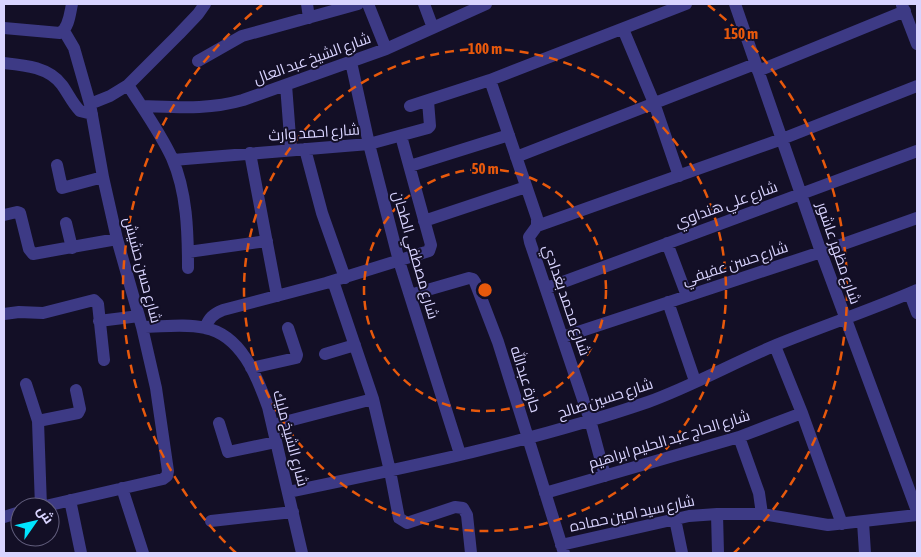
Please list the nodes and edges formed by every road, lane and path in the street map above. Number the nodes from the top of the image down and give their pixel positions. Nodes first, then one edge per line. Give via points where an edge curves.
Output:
1 (72, 4) edge
2 (205, 4) edge
3 (308, 4) edge
4 (358, 4) edge
5 (368, 4) edge
6 (424, 4) edge
7 (686, 4) edge
8 (734, 4) edge
9 (477, 5) edge
10 (903, 7) edge
11 (309, 18) junction
12 (4, 28) edge
13 (432, 28) junction
14 (623, 29) junction
15 (64, 31) junction
16 (917, 44) edge
17 (386, 49) junction
18 (198, 61) dead end
19 (351, 62) junction
20 (4, 63) edge
21 (756, 67) junction
22 (490, 80) junction
23 (286, 84) junction
24 (128, 85) junction
25 (917, 86) edge
26 (428, 100) junction
27 (654, 103) junction
28 (142, 106) junction
29 (410, 106) dead end
30 (91, 109) junction
31 (509, 135) junction
32 (402, 136) junction
33 (782, 139) junction
34 (369, 144) junction
35 (304, 149) junction
36 (291, 150) junction
37 (917, 151) edge
38 (250, 153) junction
39 (516, 157) junction
40 (173, 160) junction
41 (57, 165) dead end
42 (410, 166) junction
43 (679, 176) junction
44 (103, 177) junction
45 (526, 187) junction
46 (801, 194) junction
47 (4, 215) edge
48 (917, 218) edge
49 (424, 221) junction
50 (66, 224) dead end
51 (537, 226) junction
52 (117, 239) junction
53 (267, 241) junction
54 (667, 243) junction
55 (72, 248) junction
56 (188, 252) junction
57 (821, 252) junction
58 (399, 262) junction
59 (188, 268) dead end
60 (345, 278) junction
61 (333, 281) junction
62 (547, 288) junction
63 (914, 292) edge
64 (410, 295) junction
65 (277, 296) junction
66 (687, 296) junction
67 (668, 302) junction
68 (917, 313) edge
69 (4, 314) edge
70 (845, 318) junction
71 (99, 321) junction
72 (141, 322) junction
73 (205, 328) junction
74 (288, 328) dead end
75 (563, 337) junction
76 (355, 345) junction
77 (775, 346) junction
78 (325, 354) dead end
79 (104, 360) dead end
80 (251, 368) junction
81 (695, 381) junction
82 (26, 384) dead end
83 (76, 390) dead end
84 (373, 399) junction
85 (802, 413) junction
86 (590, 420) junction
87 (38, 421) junction
88 (219, 424) dead end
89 (272, 425) junction
90 (739, 437) junction
91 (528, 439) junction
92 (276, 442) junction
93 (460, 454) junction
94 (390, 471) junction
95 (605, 476) junction
96 (122, 488) junction
97 (288, 492) junction
98 (545, 494) junction
99 (41, 497) edge
100 (70, 500) junction
101 (60, 502) edge
102 (917, 511) edge
103 (293, 512) junction
104 (717, 514) junction
105 (762, 514) junction
106 (917, 515) edge
107 (675, 520) junction
108 (211, 521) dead end
109 (863, 522) junction
110 (842, 524) junction
111 (562, 549) edge
112 (81, 553) edge
113 (142, 553) edge
114 (302, 553) edge
115 (471, 553) edge
116 (682, 553) edge
117 (718, 553) edge
118 (866, 553) edge

1 - 15 street
2 - 24 street
3 - 11 street
4 - 11 street
5 - 17 street
6 - 13 street
7 - 14 street
8 - 21 street, شارع مظهر عاشور
9 - 13 street, شارع الشيخ عبد العال
10 - 16 street
10 - 21 street
11 - 18 street via 242,36
12 - 15 street
13 - 17 street, شارع الشيخ عبد العال
14 - 22 street
14 - 27 street
15 - 30 street, شارع حسن حشيش via 74,48
17 - 19 street, شارع الشيخ عبد العال
19 - 23 street, شارع الشيخ عبد العال
19 - 34 street, شارع مصطفي الطحان
20 - 30 street via 50,73 80,111
21 - 27 street
21 - 33 street, شارع مظهر عاشور
22 - 26 street
22 - 31 street, شارع محمد بغدادي
23 - 28 street, شارع الشيخ عبد العال via 243,100 214,106
23 - 36 street
24 - 28 street
24 - 30 street
25 - 33 street
26 - 29 street
26 - 32 street, شارع احمد وارث via 430,126
27 - 39 street
27 - 43 street
28 - 40 street
30 - 44 street, شارع حسن حشيش
31 - 39 street, شارع محمد بغدادي
31 - 42 street
32 - 34 street, شارع احمد وارث
32 - 42 street
33 - 43 street
33 - 46 street, شارع مظهر عاشور
34 - 35 street, شارع احمد وارث
34 - 58 street, شارع مصطفي الطحان
35 - 36 street, شارع احمد وارث
35 - 60 street
36 - 38 street, شارع احمد وارث
37 - 46 street, شارع علي هنداوي
38 - 40 street, شارع احمد وارث
38 - 53 street
39 - 45 street, شارع محمد بغدادي
40 - 56 street via 186,210
41 - 44 street via 62,188
42 - 49 street
43 - 51 street
44 - 52 street, شارع حسن حشيش
45 - 49 street
45 - 51 street, شارع محمد بغدادي
46 - 54 street, شارع علي هنداوي
46 - 57 street, شارع مظهر عاشور
47 - 55 street via 20,213 33,254
48 - 57 street, شارع حسن عفيفي
49 - 58 street via 430,249
50 - 55 street
51 - 62 street, شارع محمد بغدادي via 529,237
52 - 55 street
52 - 72 street, شارع حسن حشيش
53 - 56 street
53 - 65 street
54 - 62 street, شارع علي هنداوي
54 - 66 street
56 - 59 street
57 - 66 street, شارع حسن عفيفي
57 - 70 street, شارع مظهر عاشور
58 - 60 street
58 - 64 street, شارع مصطفي الطحان
60 - 61 street
61 - 65 street
61 - 76 street
62 - 75 street, شارع محمد بغدادي
63 - 68 street
63 - 70 street, شارع حسين صالح
64 - 91 street, حارة عبدالله via 468,278 474,280 498,342
64 - 93 street, شارع مصطفي الطحان
65 - 73 street via 214,314
66 - 67 street, شارع حسن عفيفي
67 - 75 street, شارع حسن عفيفي
67 - 81 street
69 - 71 street via 42,313 93,299 98,304
70 - 77 street, شارع حسين صالح
70 - 102 street, شارع مظهر عاشور
71 - 72 street, شارع الشيخ مليك
71 - 79 street
72 - 73 street, شارع الشيخ مليك
72 - 96 street, شارع حسن حشيش via 156,388 168,471 163,479
73 - 80 street, شارع الشيخ مليك via 226,336
74 - 80 street via 296,358
75 - 86 street, شارع محمد بغدادي
76 - 78 street
76 - 84 street
77 - 81 street, شارع حسين صالح
77 - 85 street
80 - 89 street, شارع الشيخ مليك via 260,385
81 - 86 street, شارع حسين صالح via 647,402
82 - 87 street
83 - 87 street via 78,413
84 - 89 street
84 - 94 street
85 - 90 street, شارع الحاج عبد الحليم ابراهيم
85 - 110 street
86 - 91 street, شارع حسين صالح
86 - 95 street, شارع محمد بغدادي
87 - 99 street
88 - 92 street via 228,452
89 - 92 street, شارع الشيخ مليك
90 - 95 street, شارع الحاج عبد الحليم ابراهيم
90 - 105 street via 759,493
91 - 93 street, شارع حسين صالح
91 - 98 street, حارة عبدالله
92 - 97 street, شارع الشيخ مليك
93 - 94 street, شارع حسين صالح
94 - 97 street, شارع حسين صالح
94 - 115 street via 399,518 407,522 455,507 463,508 467,515
95 - 98 street, شارع الحاج عبد الحليم ابراهيم
96 - 100 street, شارع حسن حشيش
96 - 113 street
97 - 103 street, شارع الشيخ مليك
98 - 111 street, حارة عبدالله
100 - 101 street, شارع حسن حشيش
100 - 112 street
103 - 108 street
103 - 114 street, شارع الشيخ مليك
104 - 105 street, شارع سيد امين حماده
104 - 107 street, شارع سيد امين حماده
104 - 117 street
105 - 110 street, شارع سيد امين حماده via 828,525
106 - 109 street, شارع سيد امين حماده
107 - 111 street, شارع سيد امين حماده
107 - 116 street
109 - 110 street, شارع سيد امين حماده
109 - 118 street

